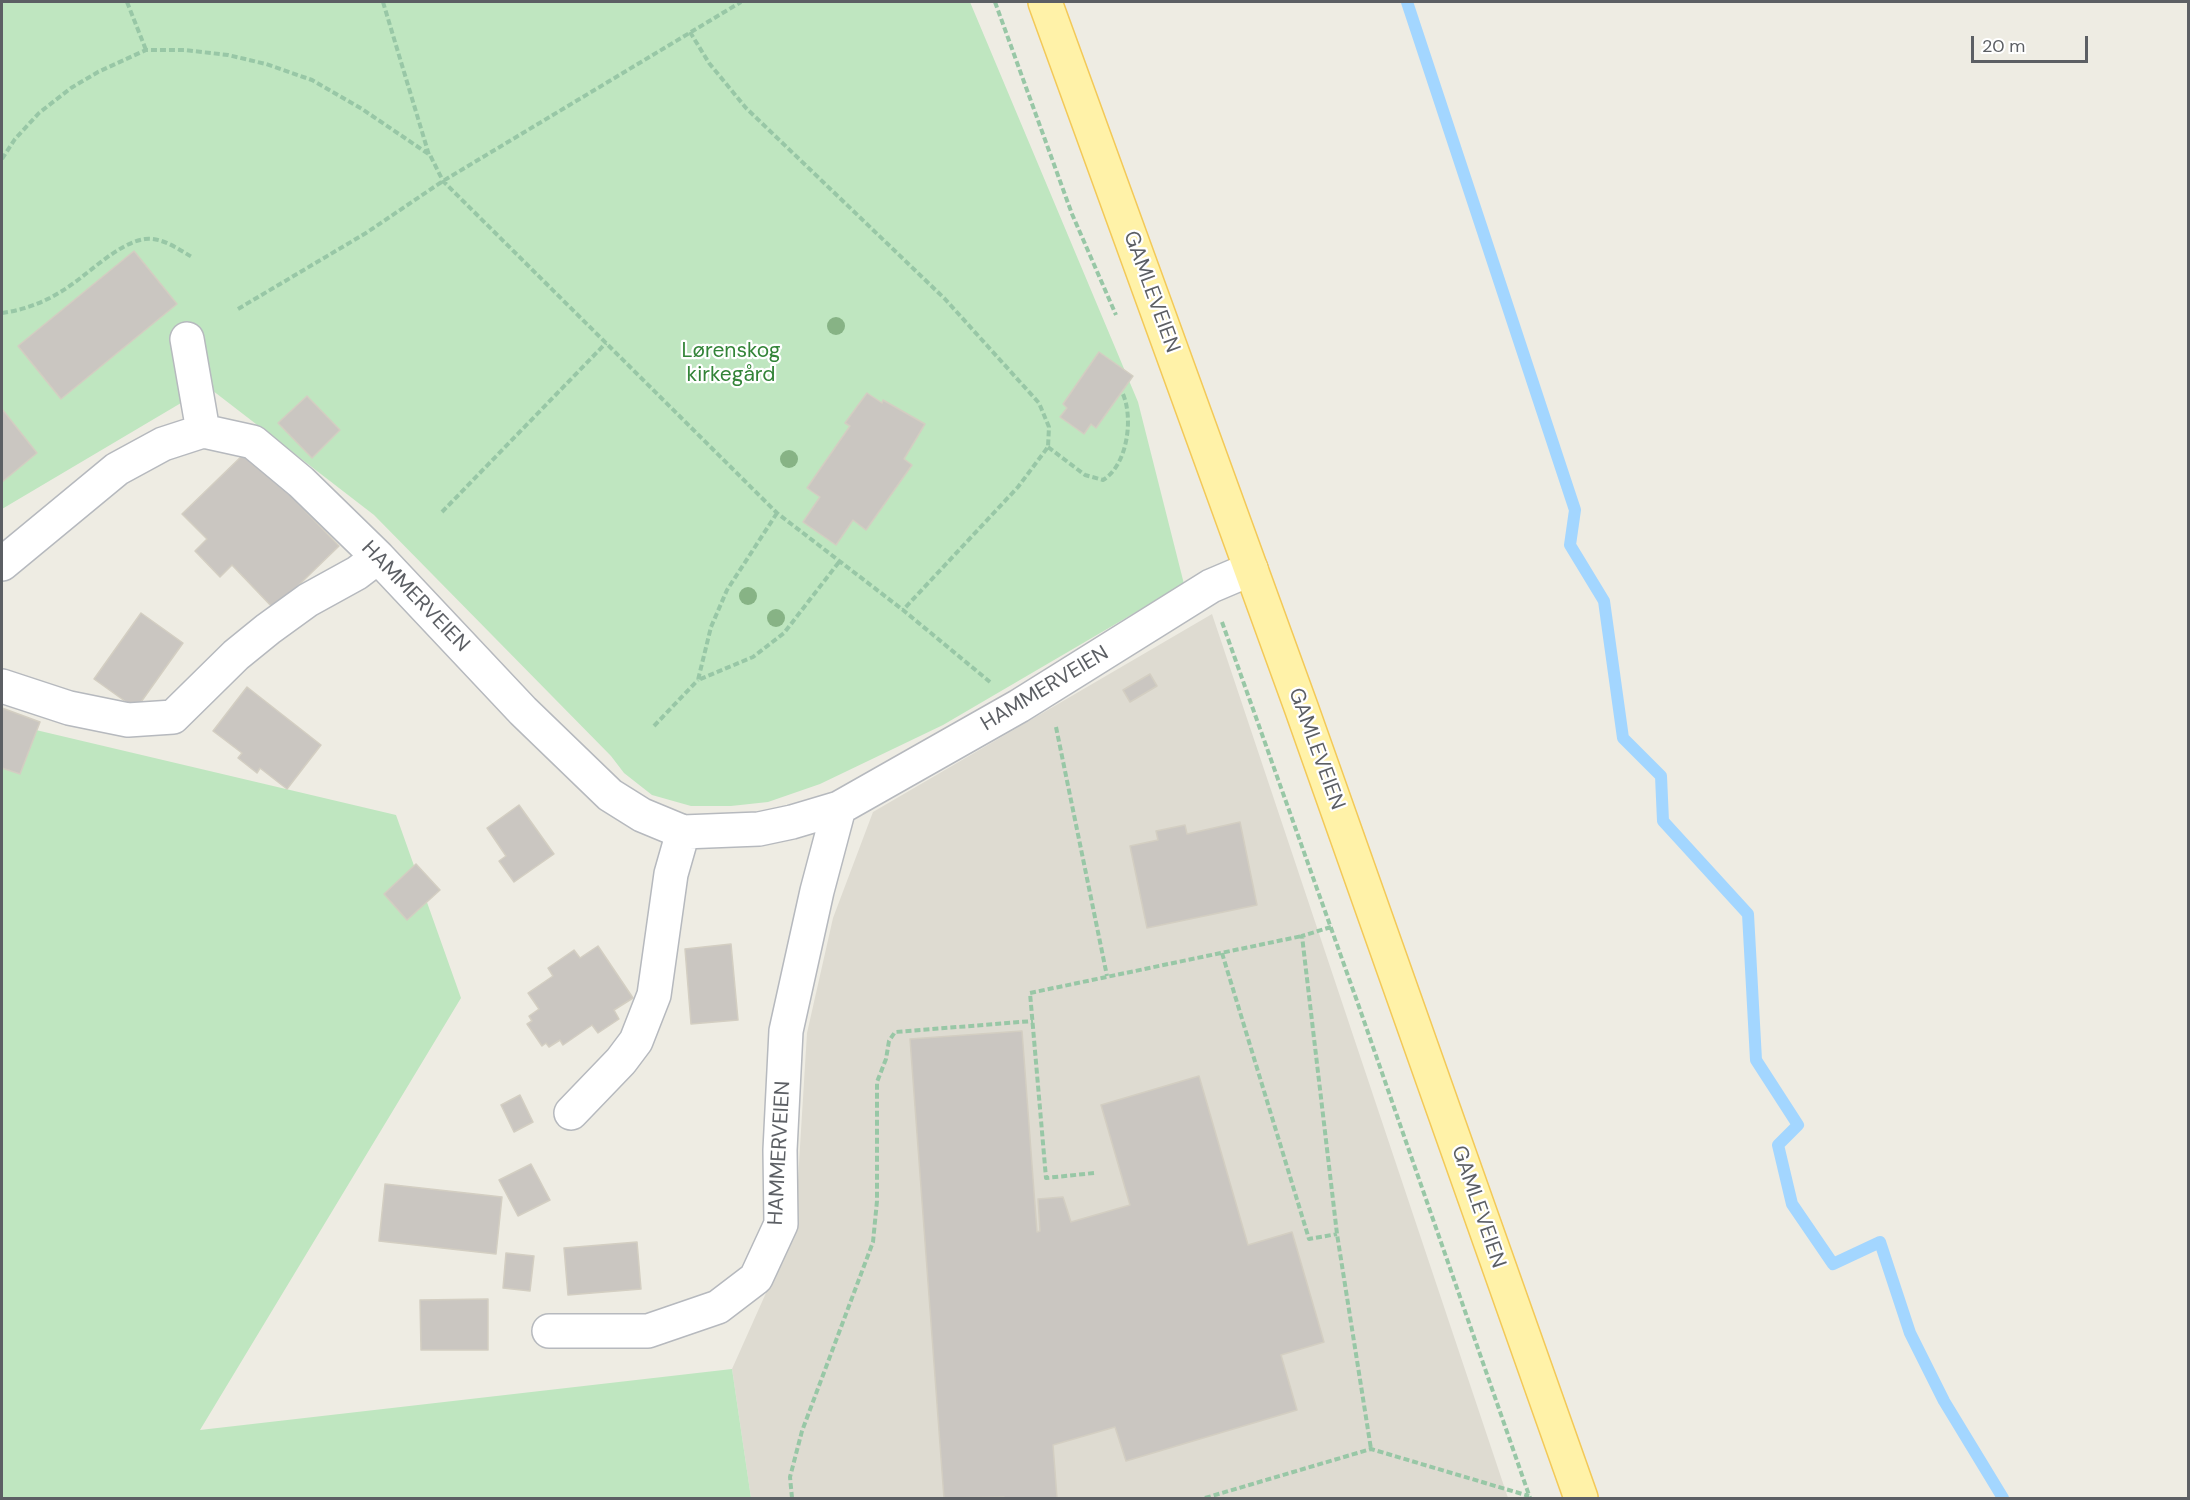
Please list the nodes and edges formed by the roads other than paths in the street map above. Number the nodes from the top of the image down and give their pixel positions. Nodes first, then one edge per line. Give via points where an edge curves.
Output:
1 (1045, 2) edge
2 (187, 339) dead end
3 (203, 431) junction
4 (378, 557) junction
5 (2, 564) edge
6 (1251, 569) junction
7 (2, 686) edge
8 (839, 808) junction
9 (683, 832) junction
10 (571, 1113) dead end
11 (549, 1331) dead end
12 (1581, 1498) edge

1 - 6 main road, GAMLEVEIEN
2 - 3 street
3 - 4 street, HAMMERVEIEN via 253,442 301,482
3 - 5 street via 163,444 117,469
4 - 7 street via 268,629 173,717 128,720 69,708
4 - 9 street, HAMMERVEIEN via 523,711 610,795 642,815
6 - 8 street, HAMMERVEIEN via 1211,586 1019,706
6 - 12 main road, GAMLEVEIEN
8 - 9 street, HAMMERVEIEN via 759,829
8 - 11 street, HAMMERVEIEN via 786,1030 781,1224 756,1278 718,1307 648,1330
9 - 10 street via 671,874 654,995 636,1041

